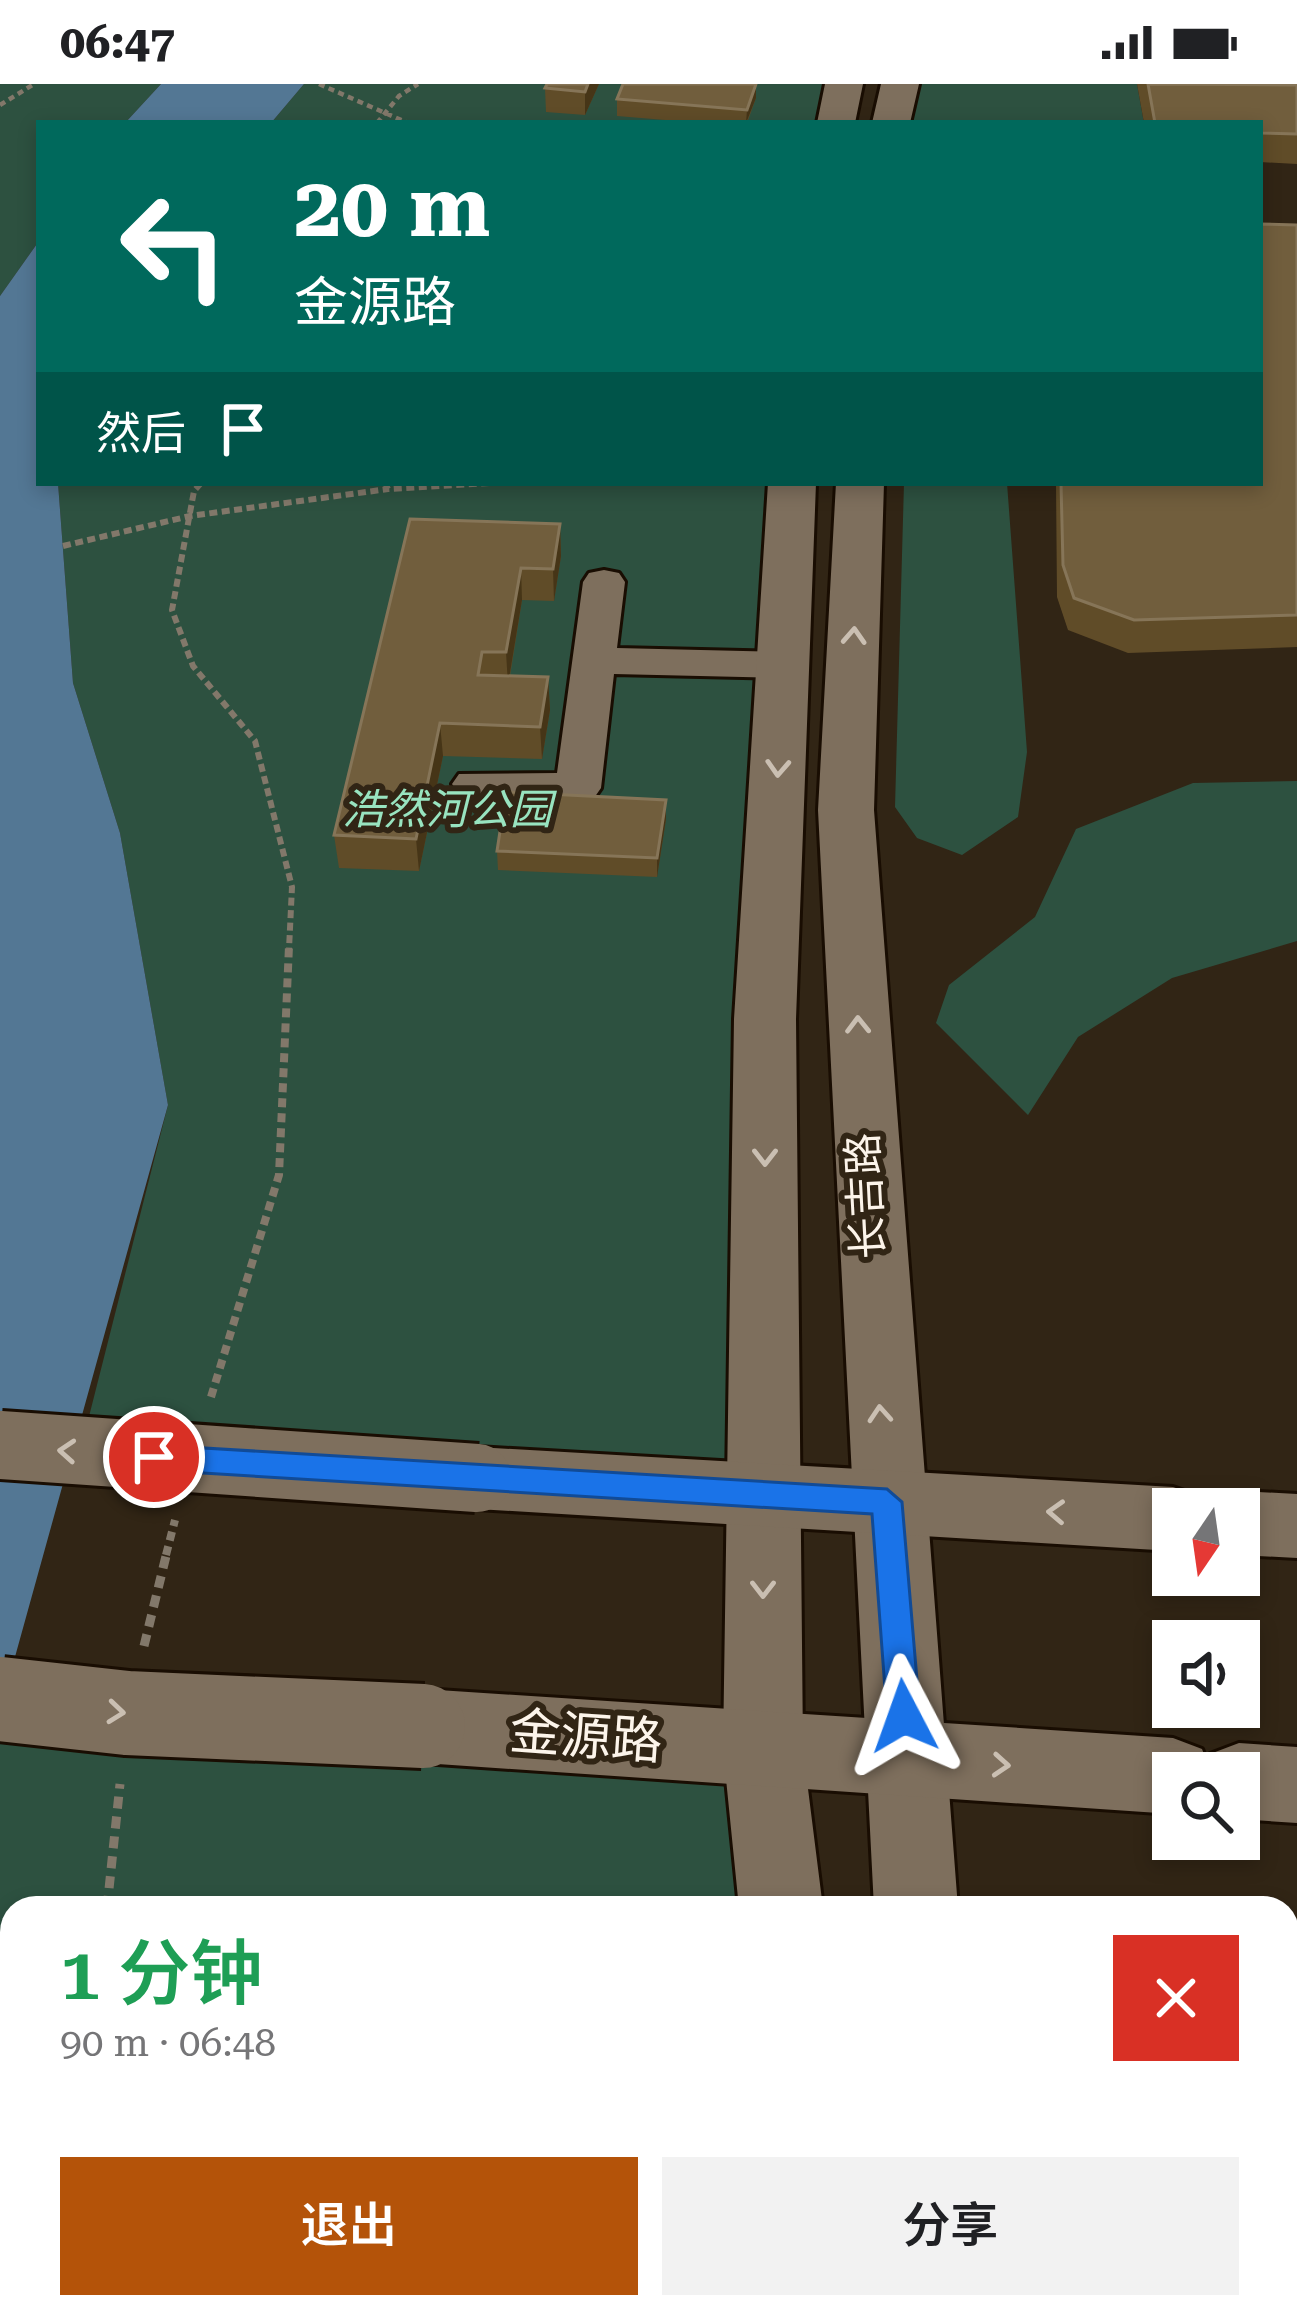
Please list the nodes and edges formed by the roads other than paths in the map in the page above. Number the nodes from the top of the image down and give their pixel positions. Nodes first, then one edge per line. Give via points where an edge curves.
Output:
1 (844, 84) edge
2 (900, 84) edge
3 (837, 120) edge
4 (892, 120) edge
5 (792, 486) edge
6 (860, 486) edge
7 (604, 582) dead end
8 (590, 660) junction
9 (783, 665) junction
10 (475, 784) dead end
11 (0, 1445) edge
12 (763, 1495) junction
13 (887, 1502) junction
14 (1152, 1518) edge
15 (1260, 1524) edge
16 (1297, 1526) edge
17 (0, 1699) edge
18 (763, 1749) junction
19 (907, 1759) junction
20 (1152, 1775) edge
21 (1260, 1782) edge
22 (1297, 1785) edge
23 (780, 1896) edge
24 (915, 1896) edge

1 - 3 street
2 - 4 street
5 - 9 street
13 -> 6 street, 长吉路 via 860,1161 846,806
7 - 8 street
8 - 9 street
8 - 10 street via 578,788
9 -> 12 street via 765,1019
12 -> 11 street, bridge
12 - 13 street
12 -> 18 street
14 -> 13 street
13 - 19 street, 长吉路
15 - 16 street
17 -> 18 street, 金源路, bridge
18 - 19 street, 金源路
18 - 23 street
19 -> 20 street, 金源路
19 - 24 street, 长吉路
21 - 22 street

